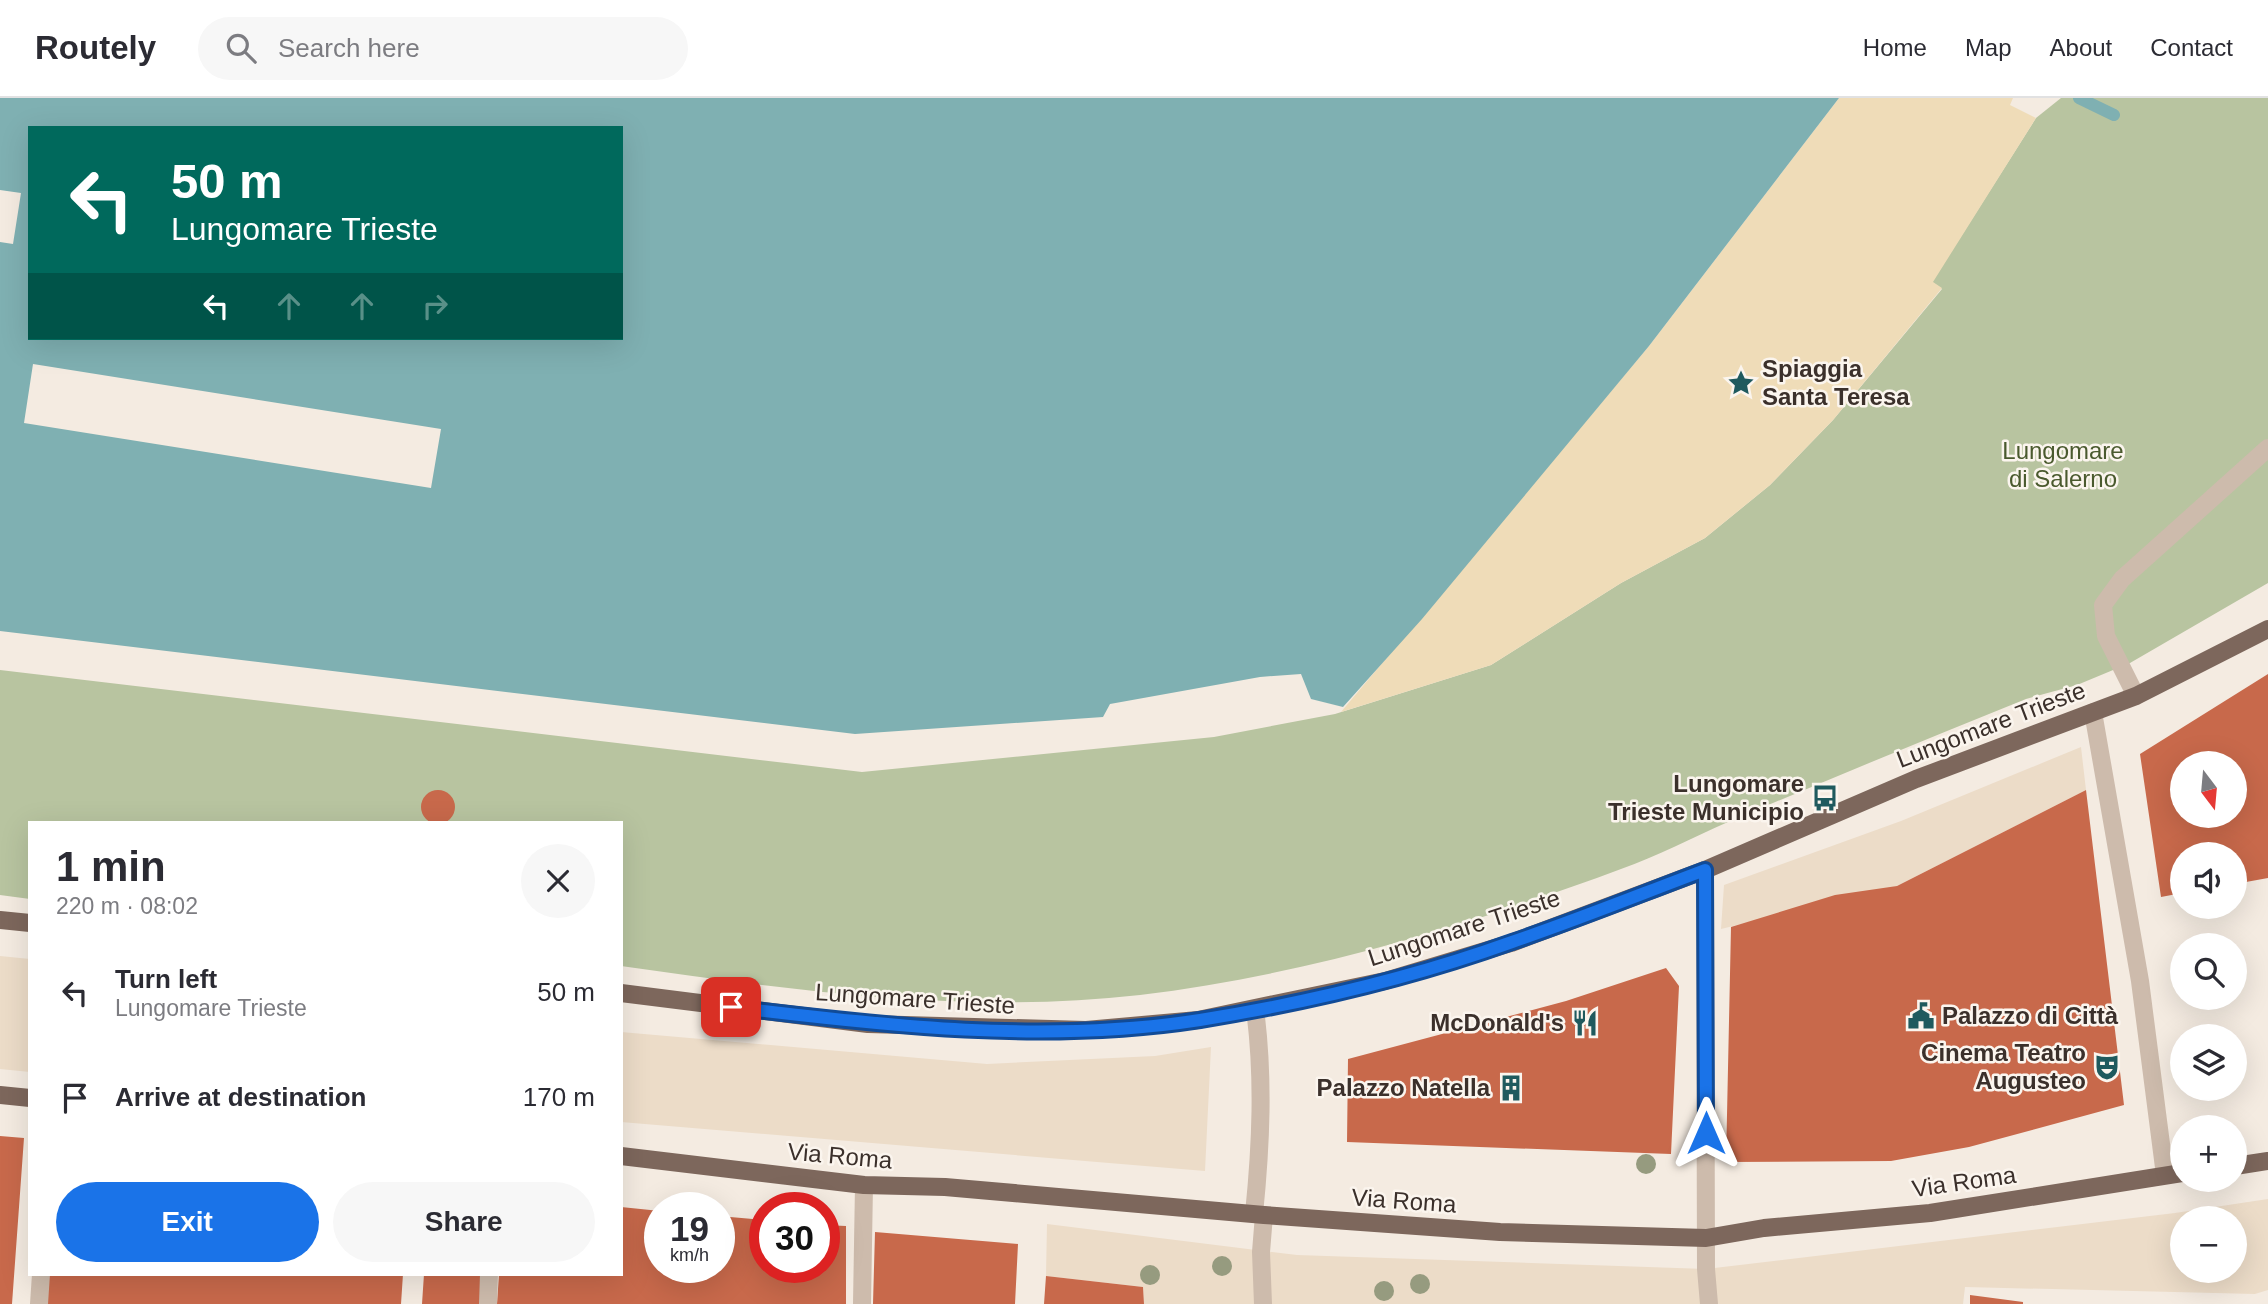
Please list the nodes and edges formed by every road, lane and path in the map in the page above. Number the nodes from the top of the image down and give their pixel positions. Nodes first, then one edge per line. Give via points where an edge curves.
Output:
1 (2268, 448) edge
2 (2268, 629) edge
3 (2136, 696) junction
4 (2093, 712) junction
5 (1705, 870) junction
6 (0, 920) edge
7 (28, 923) edge
8 (623, 993) edge
9 (1255, 1009) junction
10 (0, 1095) edge
11 (28, 1098) edge
12 (2170, 1151) edge
13 (623, 1156) edge
14 (2268, 1161) edge
15 (2247, 1164) edge
16 (2170, 1175) edge
17 (864, 1185) junction
18 (1259, 1215) junction
19 (1706, 1238) junction
20 (41, 1276) edge
21 (489, 1276) edge
22 (39, 1304) edge
23 (488, 1304) edge
24 (862, 1304) edge
25 (1263, 1304) edge
26 (1709, 1304) edge

1 - 3 street via 2122,579 2103,605 2106,636
2 - 3 main road, Lungomare Trieste
3 - 4 main road, Lungomare Trieste
4 - 5 main road, Lungomare Trieste via 1916,779
4 - 12 street
5 - 9 main road, Lungomare Trieste via 1511,943 1385,981
5 - 19 street
6 - 7 main road
8 - 9 main road, Lungomare Trieste via 868,1024 1021,1031 1198,1020
9 - 18 street via 1262,1063
10 - 11 main road
13 - 17 main road, Via Roma
14 - 15 main road
16 - 19 main road, Via Roma via 1930,1213 1764,1228
17 - 18 main road, Via Roma via 945,1187
17 - 24 street
18 - 19 main road, Via Roma via 1500,1232
18 - 25 street
19 - 26 street
20 - 22 street
21 - 23 street

